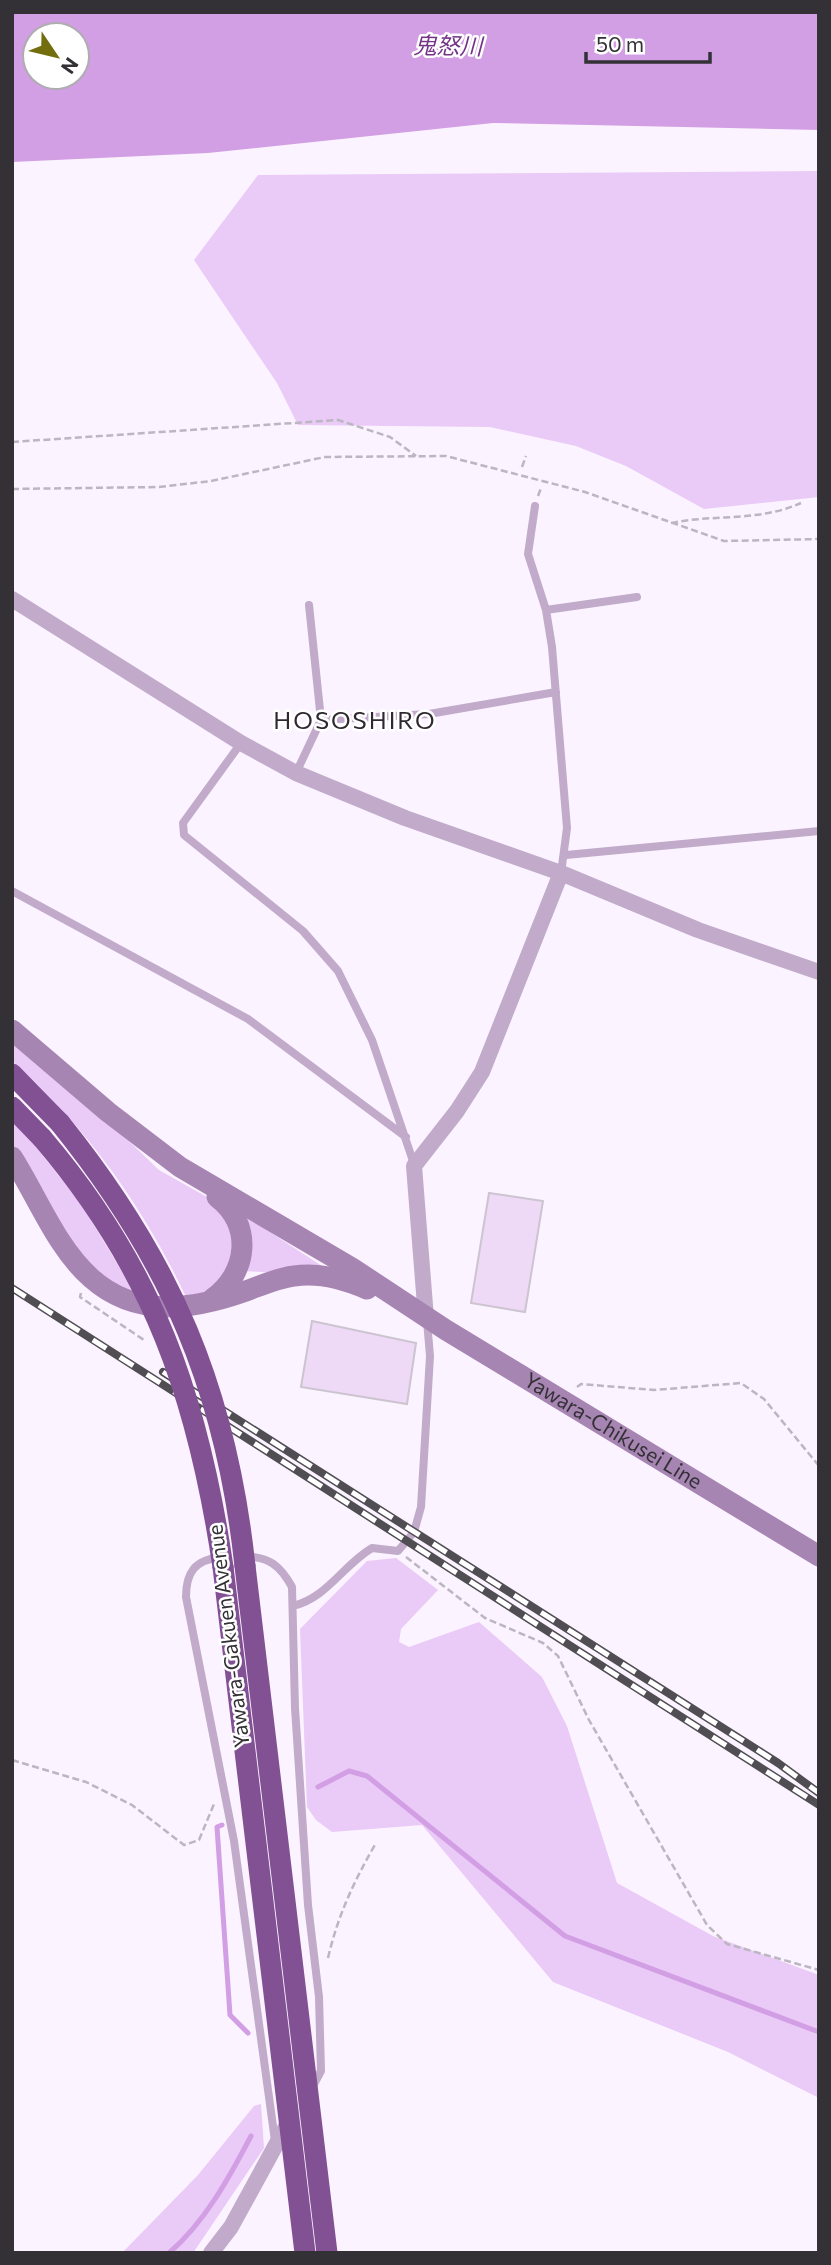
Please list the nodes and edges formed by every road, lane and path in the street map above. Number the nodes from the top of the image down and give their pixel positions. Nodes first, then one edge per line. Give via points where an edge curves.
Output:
1 (12, 442) edge
2 (416, 456) junction
3 (526, 456) dead end
4 (523, 467) dead end
5 (12, 489) edge
6 (801, 503) dead end
7 (535, 506) dead end
8 (671, 523) junction
9 (819, 539) edge
10 (637, 597) dead end
11 (12, 599) edge
12 (309, 605) dead end
13 (546, 610) junction
14 (556, 692) junction
15 (321, 720) junction
16 (242, 743) junction
17 (296, 773) junction
18 (819, 831) edge
19 (566, 855) junction
20 (561, 873) junction
21 (12, 891) edge
22 (819, 972) edge
23 (12, 1030) edge
24 (12, 1074) edge
25 (12, 1107) edge
26 (406, 1137) junction
27 (12, 1157) edge
28 (414, 1166) junction
29 (180, 1167) junction
30 (80, 1297) dead end
31 (206, 1303) junction
32 (408, 1306) junction
33 (426, 1318) junction
34 (148, 1343) dead end
35 (555, 1397) junction
36 (819, 1466) edge
37 (398, 1551) junction
38 (819, 1556) edge
39 (293, 1606) junction
40 (12, 1759) edge
41 (223, 1790) junction
42 (376, 1843) dead end
43 (327, 1960) dead end
44 (819, 1970) edge
45 (307, 2097) junction
46 (289, 2122) junction
47 (276, 2144) junction
48 (211, 2253) edge
49 (305, 2253) edge
50 (327, 2253) edge

1 - 2 path via 338,420 390,438
2 - 5 path via 325,457 159,487
2 - 8 path via 446,456 521,474
3 - 4 path
6 - 8 path via 763,516
7 - 13 lane via 528,554
8 - 9 path via 724,541
10 - 13 lane
11 - 16 street
12 - 15 lane
13 - 14 lane
14 - 15 lane via 429,714
14 - 19 lane
15 - 17 lane
16 - 17 street
16 - 26 lane via 183,823 184,835 303,931 338,971 372,1040
17 - 20 street via 405,818
18 - 19 lane
19 - 20 lane
20 - 22 street via 698,930
20 - 28 street via 482,1072
21 - 26 lane via 248,1019
23 - 29 main road
24 - 45 highway, Yawara-Gakuen Avenue, bridge via 60,1123 122,1204 194,1343 229,1453 239,1504
25 - 46 highway, Yawara-Gakuen Avenue, bridge via 82,1187 142,1285 164,1331 201,1444 223,1567
26 - 28 lane
27 - 31 main road via 62,1240 92,1279 131,1301 160,1308
28 - 33 street
29 - 31 main road via 233,1211 242,1231 237,1271
29 - 32 main road
30 - 34 path
31 - 32 main road via 281,1279 326,1275
32 - 33 main road, Yawara-Chikusei Line
33 - 35 main road, Yawara-Chikusei Line
33 - 37 lane via 430,1356 421,1507 414,1532
35 - 36 path via 581,1384 654,1391 741,1383 764,1399
35 - 38 main road, Yawara-Chikusei Line
37 - 39 lane via 372,1548 324,1592
37 - 44 path via 485,1618 543,1643 558,1656 589,1720 707,1925 727,1944
39 - 41 lane via 292,1587 282,1569 261,1557 208,1558 191,1570 186,1580
39 - 45 lane via 307,1905 319,1997 321,2071
40 - 41 path via 86,1782 132,1805 184,1845 198,1840
41 - 47 lane
42 - 43 path via 348,1892
45 - 46 lane
45 - 50 highway, Yawara-Gakuen Avenue
46 - 47 street
46 - 49 highway, Yawara-Gakuen Avenue
47 - 48 street via 231,2227

